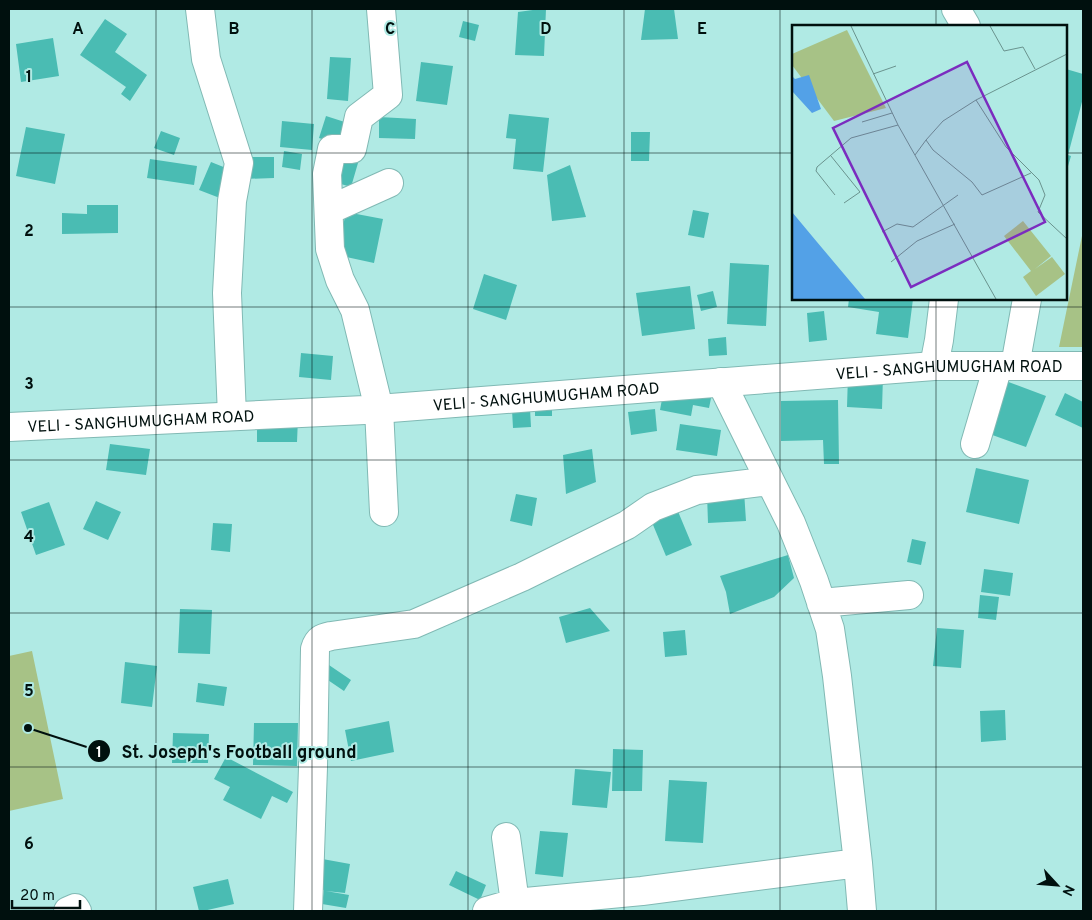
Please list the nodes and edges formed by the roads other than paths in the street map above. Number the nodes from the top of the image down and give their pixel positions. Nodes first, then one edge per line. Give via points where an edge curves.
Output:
1 (200, 9) edge
2 (381, 9) edge
3 (956, 9) edge
4 (965, 25) edge
5 (389, 183) dead end
6 (329, 210) junction
7 (944, 300) edge
8 (1027, 300) edge
9 (934, 366) junction
10 (1007, 366) junction
11 (1083, 366) edge
12 (721, 382) junction
13 (379, 409) junction
14 (232, 416) junction
15 (9, 427) edge
16 (974, 444) dead end
17 (770, 481) junction
18 (384, 512) dead end
19 (909, 595) dead end
20 (821, 603) junction
21 (506, 837) dead end
22 (858, 863) junction
23 (515, 903) junction
24 (68, 911) edge
25 (77, 911) edge
26 (308, 911) edge
27 (487, 911) edge
28 (862, 911) edge

1 - 14 street via 206,59 240,163 232,201 227,293
2 - 6 street via 388,95 359,117 352,149 332,149 327,174
3 - 4 street
5 - 6 street
6 - 13 street via 330,249 340,280 355,310
7 - 9 street
8 - 10 street
9 - 10 street, VELI - SANGHUMUGHAM ROAD
9 - 12 street, VELI - SANGHUMUGHAM ROAD
10 - 11 street, VELI - SANGHUMUGHAM ROAD
10 - 16 street
12 - 13 street, VELI - SANGHUMUGHAM ROAD
12 - 17 street
13 - 14 street, VELI - SANGHUMUGHAM ROAD
13 - 18 street
14 - 15 street, VELI - SANGHUMUGHAM ROAD
17 - 20 street via 791,523
17 - 26 street via 697,490 653,507 627,525 522,577 414,624 331,636 317,642
19 - 20 street
20 - 22 street via 830,629
21 - 23 street
22 - 23 street via 642,891
22 - 28 street
23 - 27 street
24 - 25 street via 75,908

